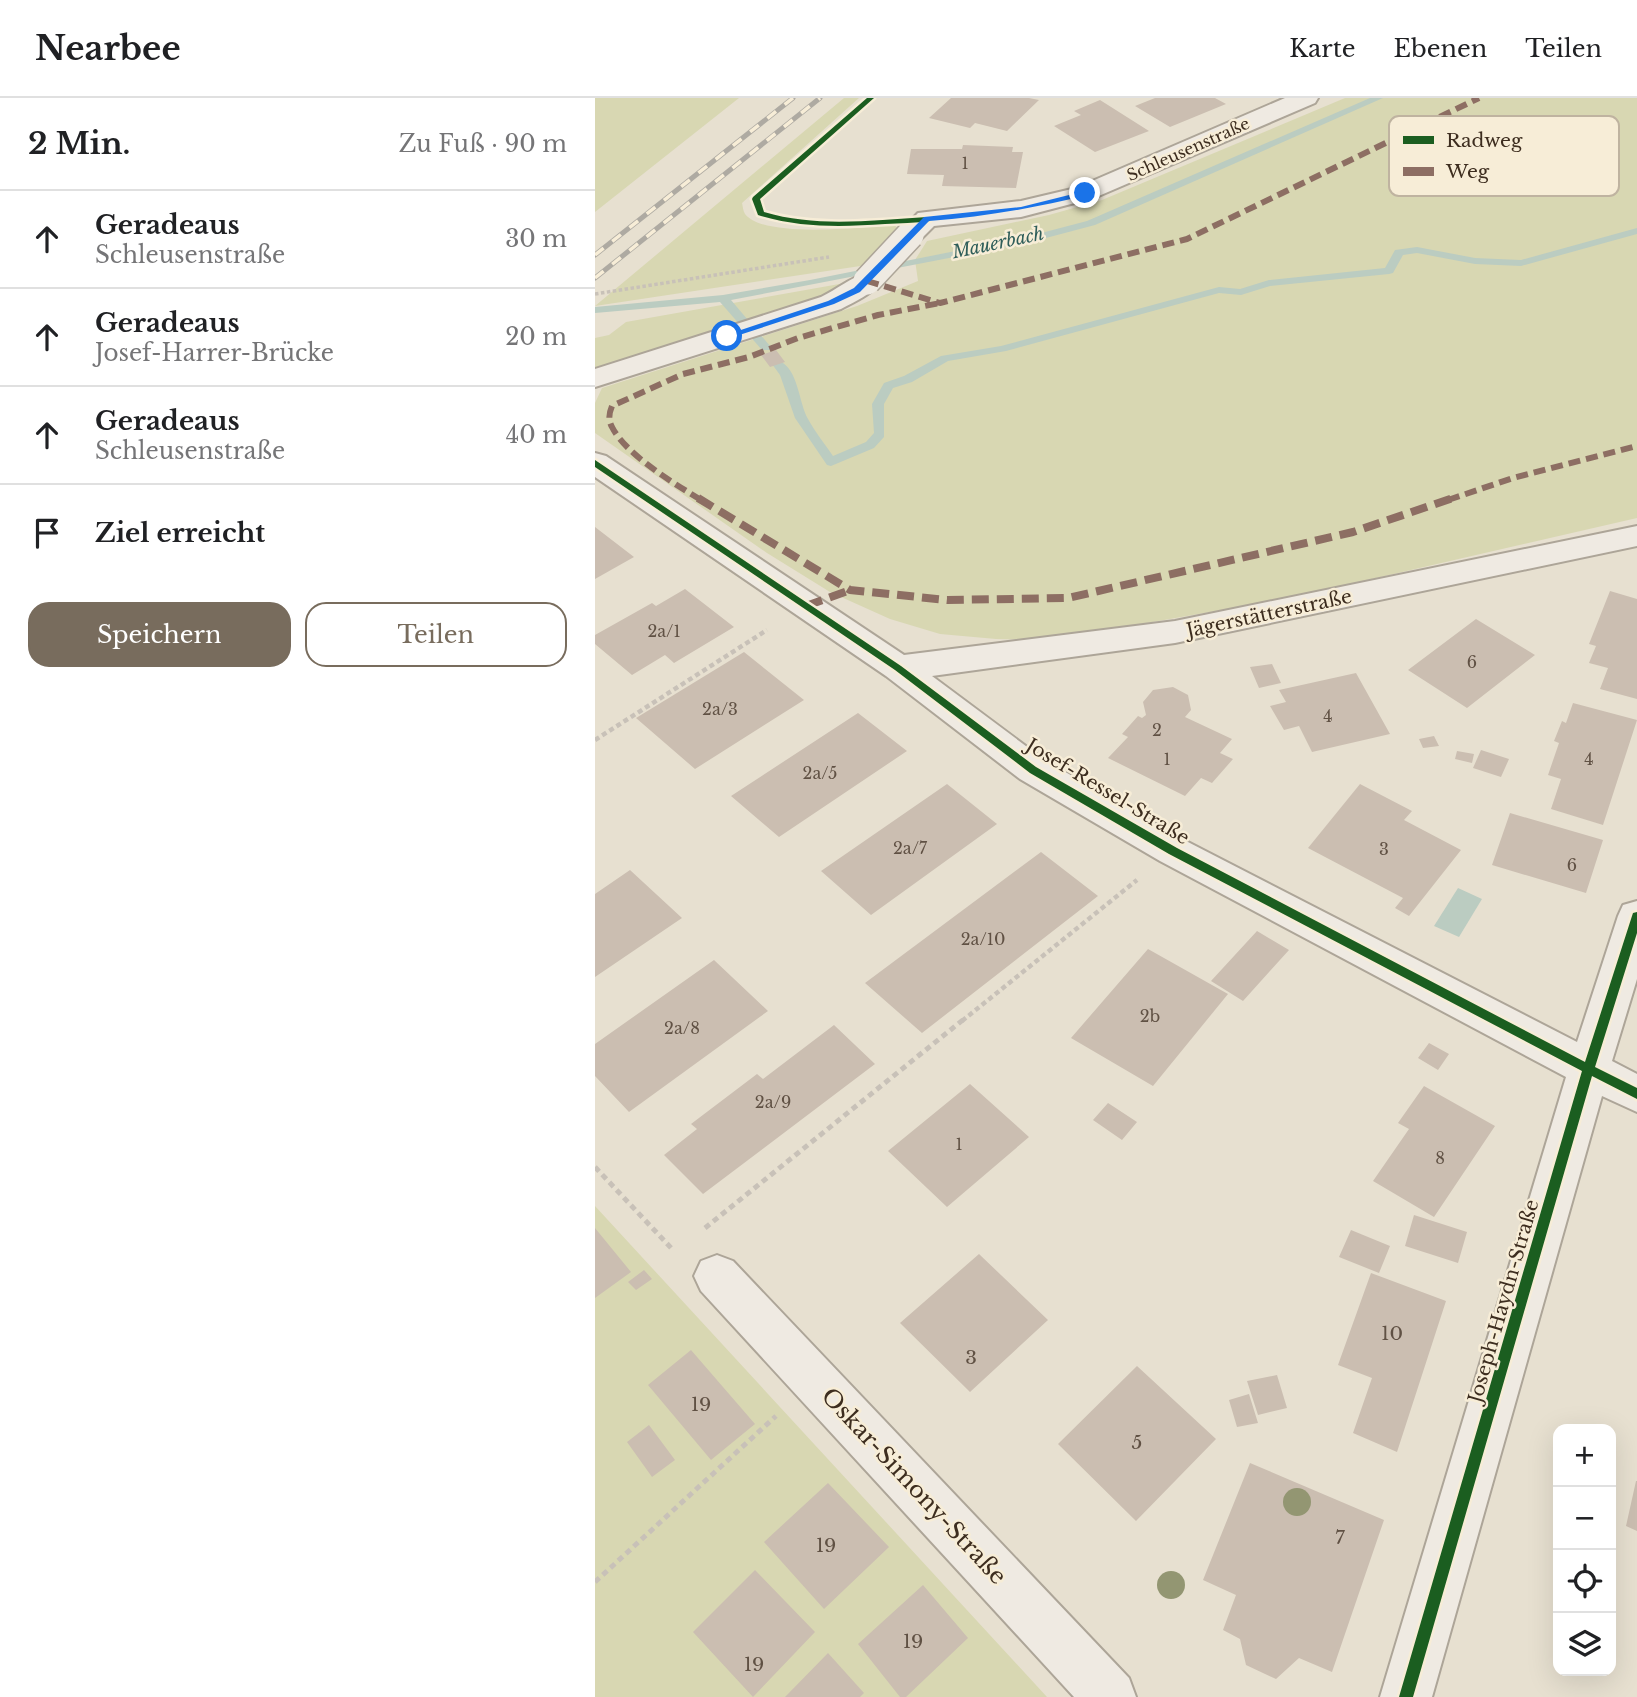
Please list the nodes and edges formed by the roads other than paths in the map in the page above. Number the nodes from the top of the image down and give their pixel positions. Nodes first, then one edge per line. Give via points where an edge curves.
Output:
1 (1306, 98) edge
2 (595, 378) edge
3 (595, 463) edge
4 (1637, 536) edge
5 (898, 668) junction
6 (1637, 916) edge
7 (1589, 1068) junction
8 (1637, 1094) edge
9 (707, 1255) road end
10 (1109, 1697) edge
11 (1406, 1697) edge

1 - 2 street, Schleusenstraße, bridge via 1085,193 1021,209 927,219 857,290 831,303
3 - 5 street, Josef-Ressel-Straße
4 - 5 street, Jägerstätterstraße via 1175,632
5 - 7 street, Josef-Ressel-Straße via 1033,770 1173,851
6 - 7 street, Joseph-Haydn-Straße
7 - 8 street, Josef-Ressel-Straße
7 - 11 street, Joseph-Haydn-Straße
9 - 10 street, Oskar-Simony-Straße via 818,1383

